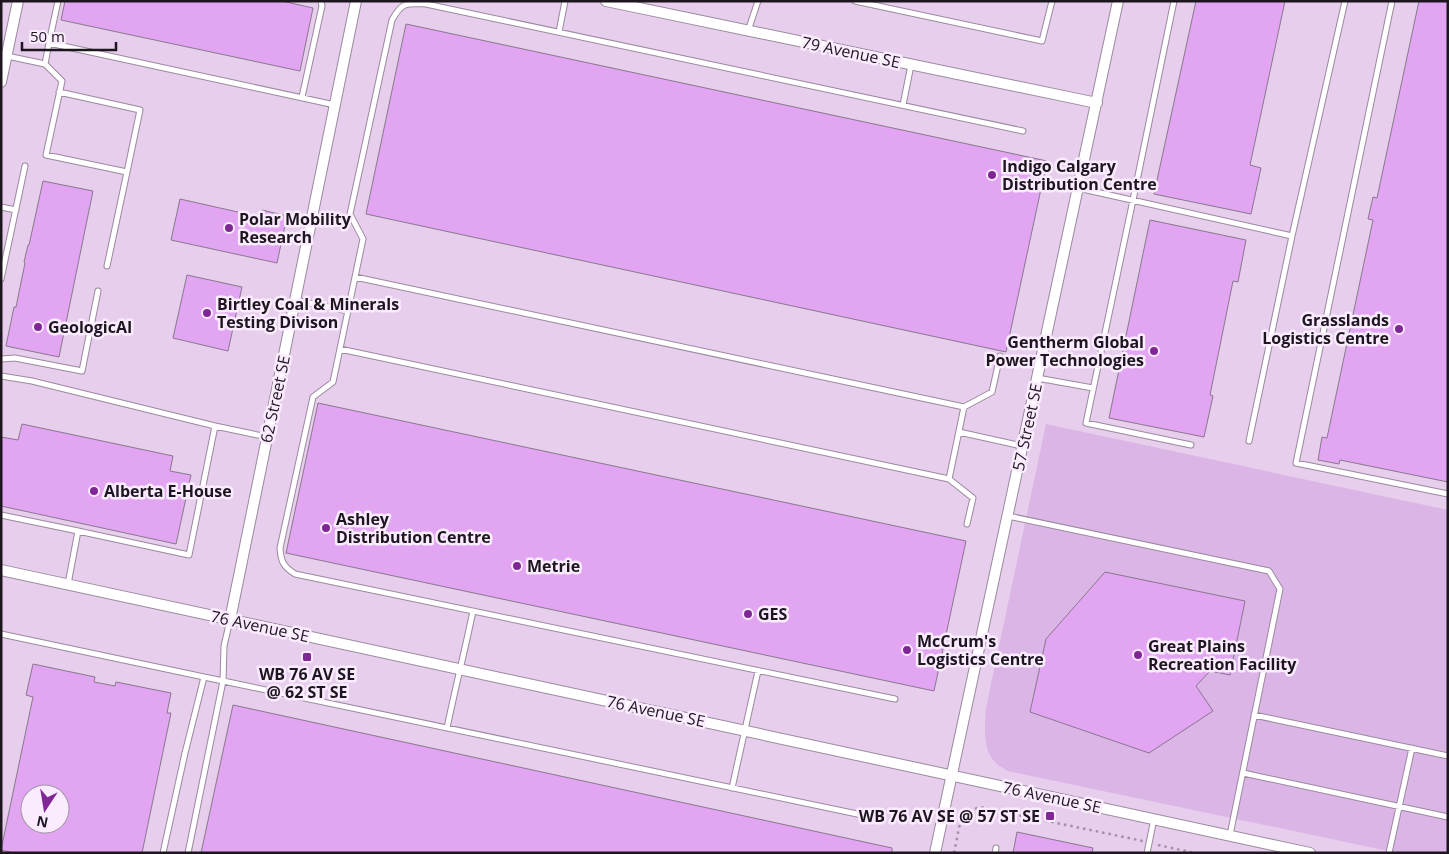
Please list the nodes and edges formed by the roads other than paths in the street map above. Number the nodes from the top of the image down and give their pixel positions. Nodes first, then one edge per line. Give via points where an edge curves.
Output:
1 (18, 1) edge
2 (58, 1) edge
3 (321, 1) edge
4 (356, 1) edge
5 (565, 1) edge
6 (606, 1) edge
7 (758, 1) edge
8 (855, 1) edge
9 (1052, 1) edge
10 (1118, 1) edge
11 (1174, 1) edge
12 (1345, 1) edge
13 (1392, 1) edge
14 (748, 31) junction
15 (559, 32) junction
16 (49, 43) junction
17 (7, 56) junction
18 (45, 64) junction
19 (912, 65) junction
20 (1, 82) edge
21 (60, 92) junction
22 (302, 98) junction
23 (1096, 103) junction
24 (335, 105) junction
25 (903, 105) junction
26 (1023, 131) dead end
27 (25, 166) dead end
28 (128, 172) junction
29 (1078, 188) junction
30 (1133, 200) junction
31 (1, 207) edge
32 (16, 210) junction
33 (1292, 236) junction
34 (107, 266) dead end
35 (355, 277) junction
36 (1, 279) edge
37 (98, 290) dead end
38 (295, 300) junction
39 (348, 311) junction
40 (340, 349) junction
41 (1000, 356) dead end
42 (1, 359) edge
43 (1, 376) edge
44 (1037, 378) junction
45 (1093, 388) junction
46 (964, 407) junction
47 (215, 426) junction
48 (959, 432) junction
49 (267, 437) junction
50 (1249, 441) dead end
51 (1191, 445) dead end
52 (1023, 446) junction
53 (949, 479) junction
54 (1448, 494) edge
55 (1, 515) edge
56 (1008, 516) junction
57 (967, 524) dead end
58 (78, 531) junction
59 (1, 570) edge
60 (67, 585) junction
61 (473, 611) junction
62 (230, 620) junction
63 (1, 634) edge
64 (461, 670) junction
65 (758, 671) junction
66 (204, 677) junction
67 (223, 681) junction
68 (895, 699) dead end
69 (1254, 715) junction
70 (447, 728) junction
71 (745, 731) junction
72 (1412, 748) junction
73 (1448, 756) edge
74 (1242, 773) junction
75 (952, 775) junction
76 (732, 788) junction
77 (1399, 806) junction
78 (1448, 817) edge
79 (881, 819) dead end
80 (1154, 819) junction
81 (1230, 835) junction
82 (163, 853) edge
83 (188, 853) edge
84 (936, 853) edge
85 (1146, 853) edge
86 (1310, 853) edge
87 (1389, 853) edge

1 - 17 street
2 - 16 lane
3 - 22 lane
4 - 24 street, 62 Street SE
5 - 15 lane
6 - 14 street, 79 Avenue SE
7 - 14 lane
8 - 9 lane via 1042,41
10 - 23 street, 57 Street SE
11 - 30 lane
12 - 33 lane
13 - 54 lane via 1296,462
14 - 19 street, 79 Avenue SE
15 - 25 lane
15 - 35 lane via 426,4 410,3 399,8 392,20 350,214 363,239
16 - 18 lane
16 - 22 lane
17 - 18 lane
17 - 20 street
18 - 21 lane via 62,81
19 - 23 street, 79 Avenue SE
19 - 25 lane
21 - 28 lane via 140,110
21 - 28 lane via 46,155
22 - 24 lane
23 - 29 street, 57 Street SE
24 - 38 street, 62 Street SE
25 - 26 lane
27 - 32 lane
28 - 34 lane
29 - 30 lane
29 - 44 street, 57 Street SE
30 - 33 lane
30 - 45 lane
31 - 32 lane
32 - 36 lane
33 - 50 lane
35 - 39 lane
35 - 46 lane
37 - 42 lane via 82,371 15,358
38 - 39 lane
38 - 49 street, 62 Street SE
39 - 40 lane
40 - 53 lane
40 - 61 lane via 333,382 313,397 280,548 281,561 295,574
41 - 46 lane via 992,392
43 - 47 lane
44 - 45 lane
44 - 52 street, 57 Street SE
45 - 51 lane via 1086,423
46 - 48 lane
47 - 49 lane
47 - 58 lane via 189,555
48 - 52 lane
48 - 53 lane
49 - 62 street, 62 Street SE
52 - 56 street, 57 Street SE
53 - 57 lane via 973,498
55 - 58 lane
56 - 69 lane via 1270,571 1280,589
56 - 75 street, 57 Street SE
58 - 60 lane
59 - 60 street, 76 Avenue SE
60 - 62 street, 76 Avenue SE
61 - 64 lane
61 - 65 lane
62 - 64 street, 76 Avenue SE
62 - 67 lane via 224,646
63 - 66 lane
64 - 70 lane
64 - 71 street, 76 Avenue SE
65 - 68 lane
65 - 71 lane
66 - 67 lane
66 - 82 lane
67 - 70 lane
67 - 83 lane
69 - 72 lane
69 - 74 lane
70 - 76 lane
71 - 75 street, 76 Avenue SE
71 - 76 lane
72 - 73 lane
72 - 77 lane
74 - 77 lane
74 - 81 lane
75 - 80 street, 76 Avenue SE
75 - 84 street, 57 Street SE
76 - 79 lane
77 - 78 lane
77 - 87 lane
80 - 81 street, 76 Avenue SE
80 - 85 lane
81 - 86 street, 76 Avenue SE

